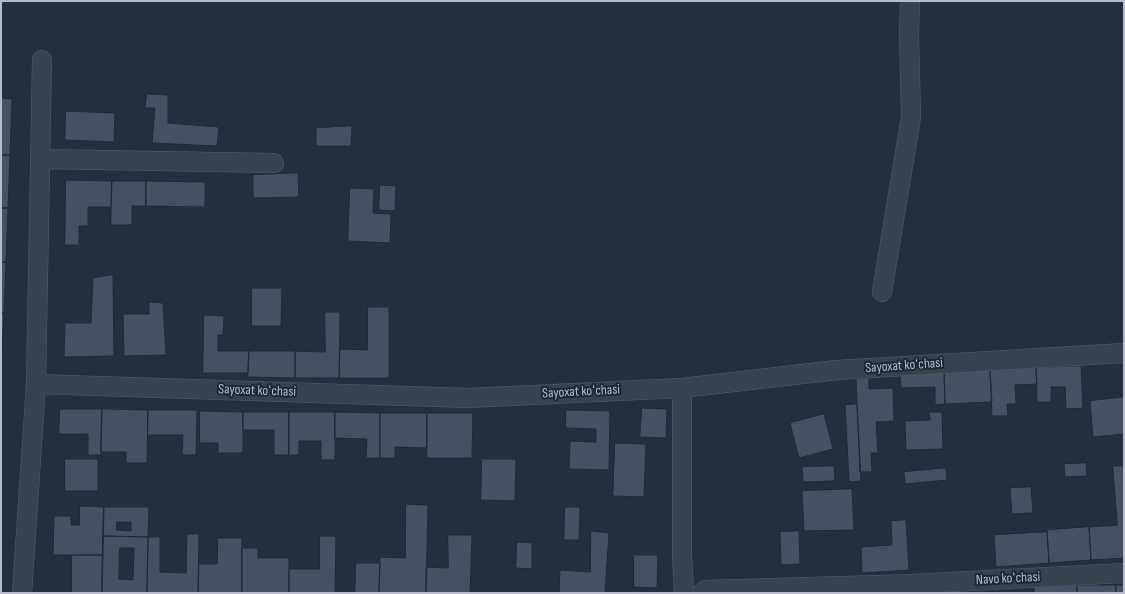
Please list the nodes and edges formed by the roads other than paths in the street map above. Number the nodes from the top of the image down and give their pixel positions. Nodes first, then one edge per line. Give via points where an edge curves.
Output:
1 (910, 1) edge
2 (42, 60) dead end
3 (41, 159) junction
4 (274, 163) dead end
5 (882, 292) dead end
6 (1124, 353) edge
7 (36, 384) junction
8 (682, 388) junction
9 (1124, 573) edge
10 (22, 593) edge
11 (684, 593) edge
12 (702, 593) edge

1 - 5 street via 911,117
2 - 3 street
3 - 4 street
3 - 7 street
6 - 8 street, Sayoxat koʻchasi via 837,370
7 - 8 street, Sayoxat koʻchasi via 468,398
7 - 10 street
8 - 11 street
9 - 12 street, Navo koʻchasi via 920,584 706,590

